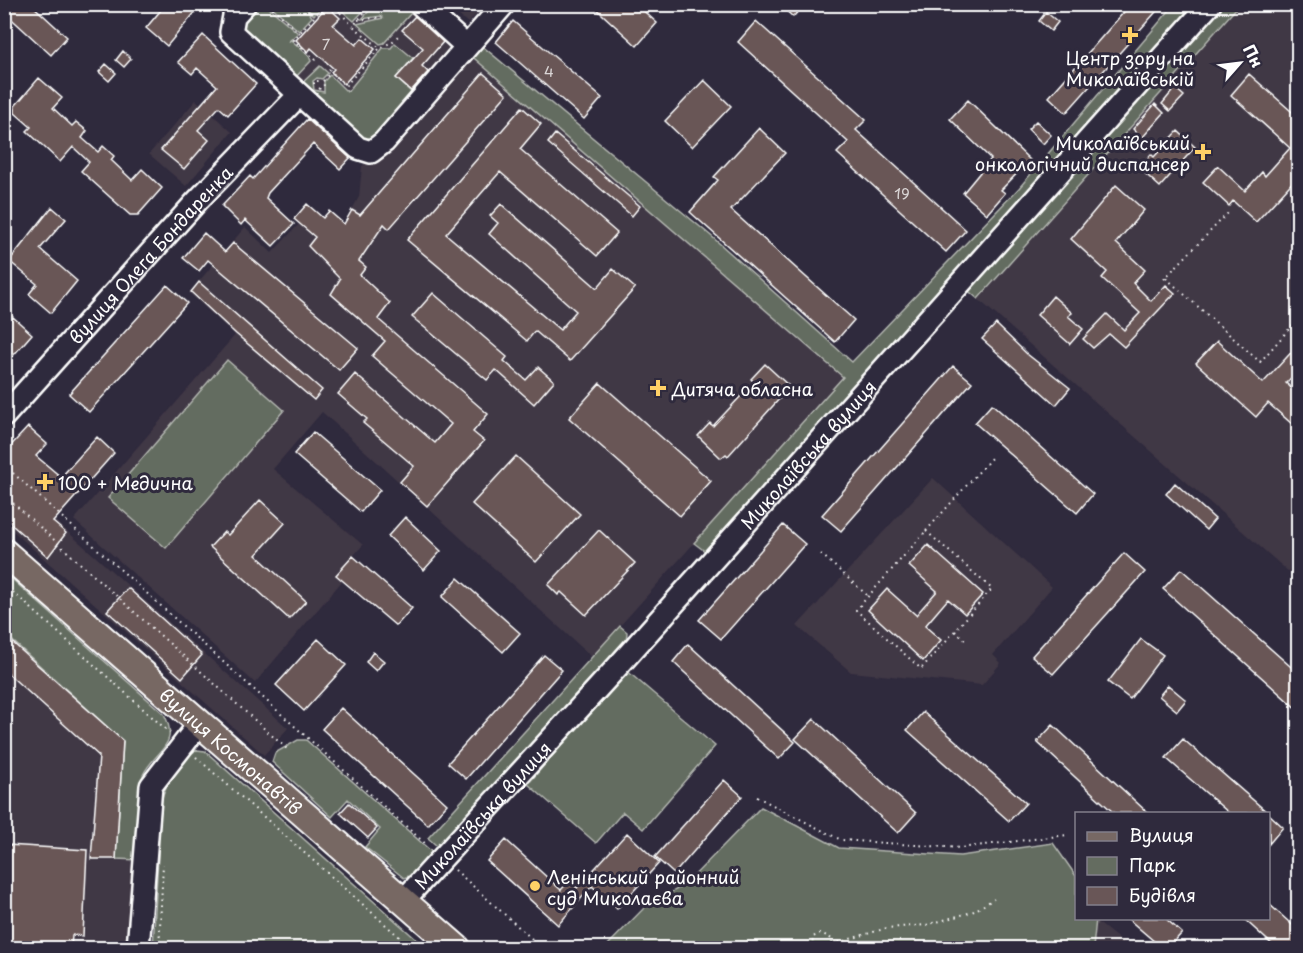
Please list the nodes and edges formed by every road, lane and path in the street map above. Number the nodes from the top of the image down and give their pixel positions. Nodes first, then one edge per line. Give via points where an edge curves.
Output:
1 (244, 4) edge
2 (268, 4) edge
3 (326, 4) edge
4 (332, 4) edge
5 (372, 4) edge
6 (420, 4) edge
7 (504, 4) edge
8 (1210, 4) edge
9 (344, 6) dead end
10 (339, 12) junction
11 (382, 16) dead end
12 (358, 20) junction
13 (353, 26) junction
14 (300, 33) junction
15 (399, 35) dead end
16 (465, 46) junction
17 (380, 48) junction
18 (316, 60) dead end
19 (329, 69) dead end
20 (330, 73) junction
21 (322, 81) dead end
22 (298, 96) junction
23 (1299, 191) edge
24 (1299, 204) edge
25 (1230, 211) dead end
26 (1299, 319) edge
27 (4, 416) edge
28 (992, 457) dead end
29 (4, 465) edge
30 (4, 495) edge
31 (926, 531) junction
32 (4, 552) edge
33 (821, 554) dead end
34 (4, 584) edge
35 (868, 597) junction
36 (955, 631) junction
37 (966, 640) dead end
38 (200, 723) junction
39 (182, 744) junction
40 (287, 749) dead end
41 (189, 765) dead end
42 (757, 797) dead end
43 (1067, 835) dead end
44 (164, 856) dead end
45 (441, 858) junction
46 (994, 899) dead end
47 (403, 901) junction
48 (833, 944) junction
49 (138, 948) edge
50 (159, 948) edge
51 (412, 948) edge
52 (457, 948) edge
53 (542, 948) edge
54 (812, 948) edge
55 (832, 948) edge

1 - 22 street via 234,16 231,32
2 - 14 path
3 - 14 path
4 - 10 path
5 - 12 path
6 - 16 street
7 - 16 street
8 - 45 street, Миколаївська вулиця via 477,823
9 - 10 path
10 - 13 path
11 - 12 path
12 - 13 path
13 - 17 path
14 - 18 path via 293,40
15 - 17 path
16 - 22 street via 372,152 358,148
17 - 20 path via 345,86
19 - 20 path
20 - 21 path
22 - 27 street, вулиця Олега Бондаренка via 197,201
23 - 24 path via 1294,198
25 - 26 path via 1165,279 1260,363
28 - 31 path
29 - 45 path
30 - 40 path
31 - 35 path
31 - 36 path via 992,589
32 - 38 main road, вулиця Космонавтів
33 - 35 path
34 - 39 path
35 - 36 path via 856,610 921,669
36 - 37 path
38 - 39 street
38 - 47 main road, вулиця Космонавтів
39 - 49 street via 151,786
41 - 51 path via 196,756
42 - 43 path via 842,840 960,848
44 - 50 path
45 - 47 street, Миколаївська вулиця
45 - 53 path
46 - 48 path via 972,912 938,922 887,928
47 - 52 main road, вулиця Космонавтів
48 - 54 path via 829,936 821,933 813,937
48 - 55 path

